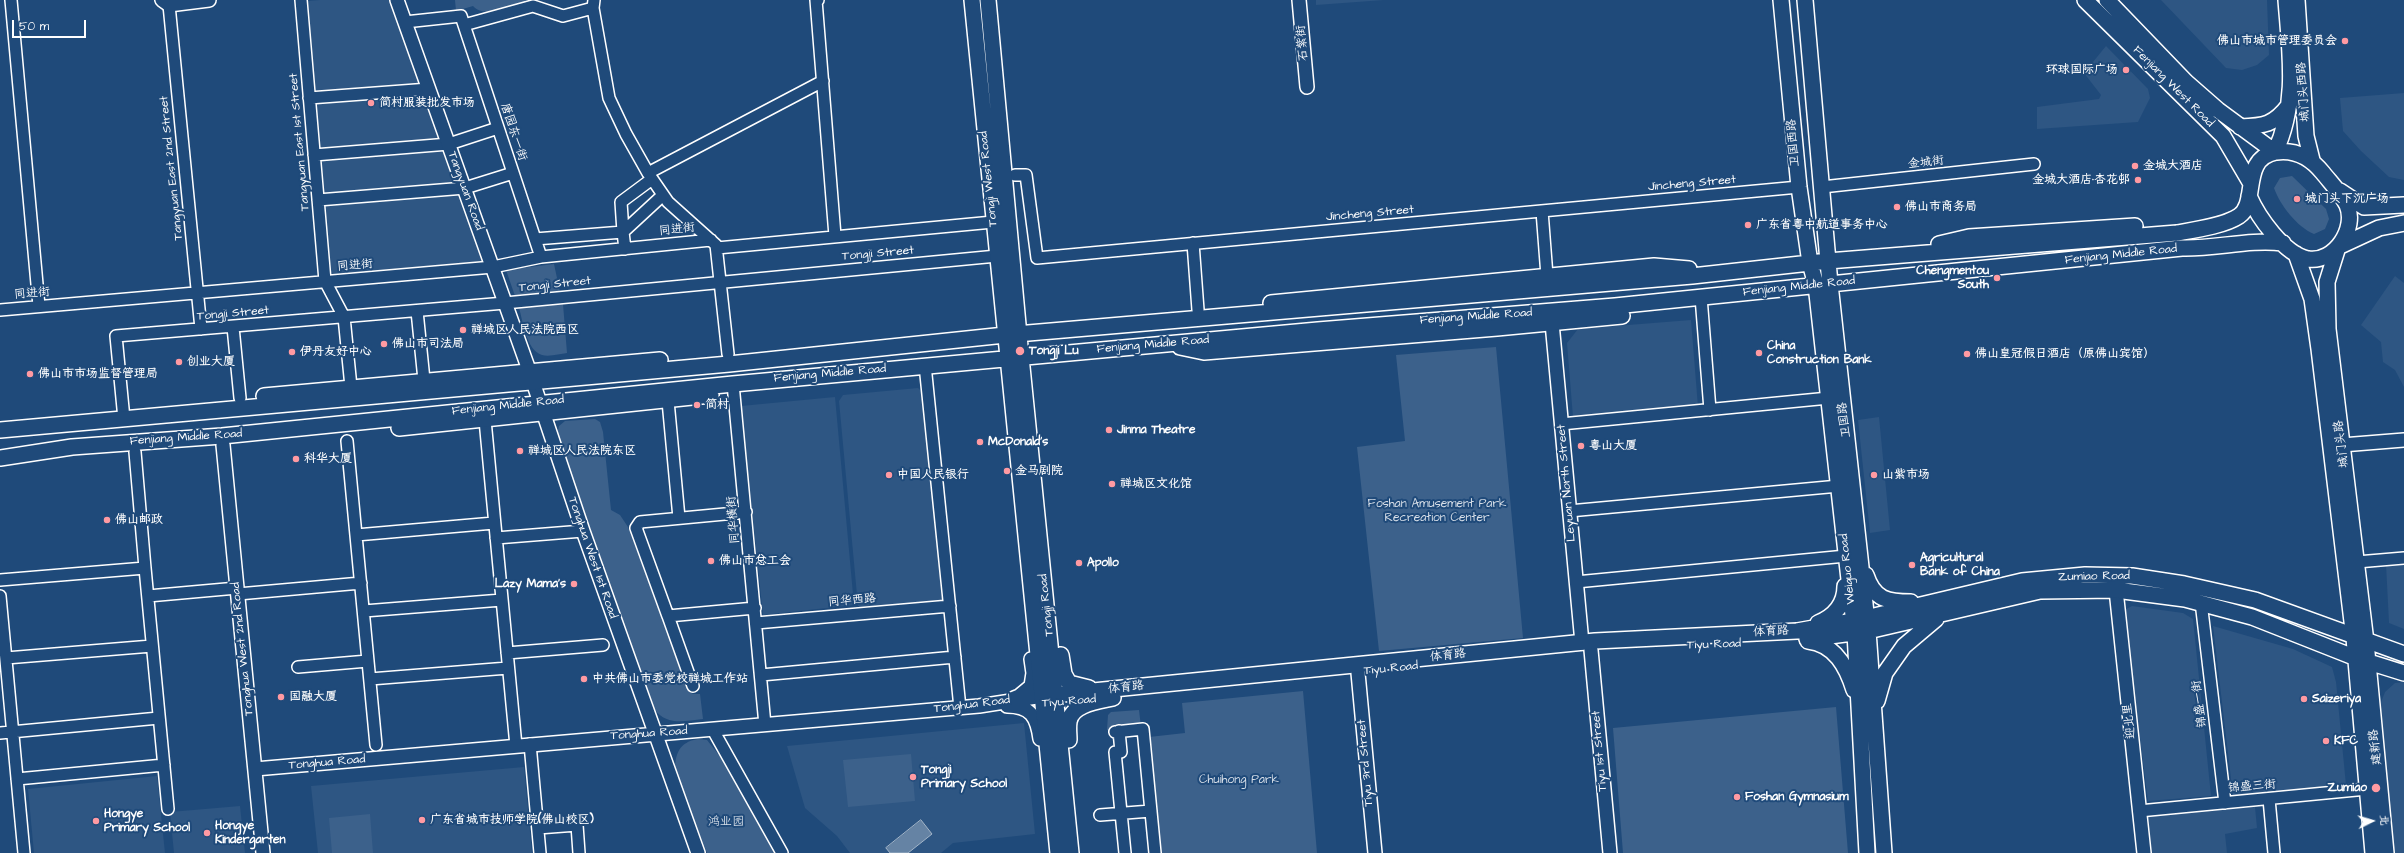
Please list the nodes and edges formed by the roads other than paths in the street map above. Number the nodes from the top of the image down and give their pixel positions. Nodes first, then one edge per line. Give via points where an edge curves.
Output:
1 (11, 0) edge
2 (209, 0) edge
3 (301, 0) edge
4 (397, 0) edge
5 (818, 0) edge
6 (962, 0) edge
7 (972, 0) edge
8 (988, 0) edge
9 (993, 0) edge
10 (1300, 0) edge
11 (1781, 0) edge
12 (1806, 0) edge
13 (2085, 0) edge
14 (2108, 0) edge
15 (2286, 0) edge
16 (2297, 0) edge
17 (166, 2) edge
18 (594, 4) edge
19 (999, 7) edge
20 (462, 20) junction
21 (405, 22) junction
22 (992, 39) junction
23 (823, 81) junction
24 (1307, 87) dead end
25 (428, 89) junction
26 (309, 98) junction
27 (2289, 105) junction
28 (2240, 127) junction
29 (498, 128) junction
30 (448, 144) junction
31 (2275, 152) junction
32 (314, 155) junction
33 (2312, 160) junction
34 (2034, 164) dead end
35 (513, 173) junction
36 (1015, 175) junction
37 (650, 176) junction
38 (2333, 186) junction
39 (1798, 187) junction
40 (1822, 187) junction
41 (465, 188) junction
42 (2249, 189) junction
43 (663, 195) junction
44 (318, 200) junction
45 (1006, 200) junction
46 (2404, 205) edge
47 (1542, 211) junction
48 (994, 222) junction
49 (2404, 223) edge
50 (623, 232) junction
51 (835, 236) junction
52 (535, 239) junction
53 (1193, 243) junction
54 (2282, 243) junction
55 (714, 244) junction
56 (2338, 247) junction
57 (625, 249) junction
58 (2296, 254) junction
59 (997, 256) junction
60 (541, 257) junction
61 (1828, 261) junction
62 (1810, 263) junction
63 (493, 267) junction
64 (1722, 272) junction
65 (1547, 276) junction
66 (324, 281) junction
67 (720, 282) junction
68 (1823, 285) junction
69 (198, 292) junction
70 (1701, 297) junction
71 (1668, 301) junction
72 (505, 303) junction
73 (39, 306) junction
74 (0, 310) edge
75 (1198, 310) junction
76 (417, 311) junction
77 (344, 317) junction
78 (1160, 322) junction
79 (1552, 323) junction
80 (232, 327) junction
81 (201, 329) junction
82 (1012, 334) junction
83 (1163, 344) junction
84 (875, 348) junction
85 (728, 354) junction
86 (1015, 357) junction
87 (926, 365) junction
88 (531, 376) junction
89 (424, 380) junction
90 (351, 387) junction
91 (733, 388) junction
92 (240, 398) junction
93 (1829, 398) junction
94 (1013, 400) junction
95 (668, 401) junction
96 (541, 409) junction
97 (1710, 410) junction
98 (124, 419) junction
99 (485, 420) junction
100 (1561, 424) junction
101 (0, 430) edge
102 (1030, 440) junction
103 (2404, 440) edge
104 (347, 441) dead end
105 (223, 445) junction
106 (2342, 445) junction
107 (135, 452) junction
108 (25, 455) junction
109 (0, 458) edge
110 (1839, 486) junction
111 (1569, 511) junction
112 (746, 512) junction
113 (679, 518) junction
114 (494, 523) junction
115 (582, 532) junction
116 (356, 535) junction
117 (496, 538) junction
118 (1851, 556) junction
119 (2404, 558) edge
120 (2357, 562) junction
121 (145, 568) junction
122 (0, 580) edge
123 (1576, 582) junction
124 (361, 583) junction
125 (2116, 590) junction
126 (237, 591) junction
127 (0, 596) edge
128 (148, 596) junction
129 (502, 600) junction
130 (1930, 602) junction
131 (2201, 602) junction
132 (950, 606) junction
133 (755, 608) junction
134 (364, 611) junction
135 (1946, 613) junction
136 (668, 616) junction
137 (756, 623) junction
138 (1861, 626) junction
139 (1793, 638) junction
140 (1059, 640) junction
141 (2360, 640) junction
142 (1029, 642) junction
143 (603, 645) dead end
144 (152, 646) junction
145 (1586, 646) junction
146 (507, 653) junction
147 (2404, 654) edge
148 (955, 656) junction
149 (6, 658) junction
150 (2362, 660) junction
151 (368, 661) junction
152 (1046, 661) junction
153 (298, 667) dead end
154 (508, 668) junction
155 (1358, 673) junction
156 (2404, 673) edge
157 (761, 674) junction
158 (370, 679) junction
159 (693, 686) dead end
160 (1112, 694) junction
161 (1050, 700) junction
162 (1020, 703) junction
163 (979, 706) junction
164 (960, 708) junction
165 (1867, 710) junction
166 (159, 718) junction
167 (765, 725) junction
168 (713, 730) junction
169 (12, 732) junction
170 (0, 733) edge
171 (654, 734) junction
172 (1060, 736) junction
173 (530, 744) junction
174 (376, 745) dead end
175 (516, 746) junction
176 (1041, 748) dead end
177 (1070, 748) junction
178 (164, 765) junction
179 (255, 769) junction
180 (17, 778) junction
181 (2367, 789) junction
182 (2269, 799) junction
183 (2225, 803) junction
184 (168, 809) dead end
185 (1151, 810) junction
186 (2139, 811) junction
187 (1121, 813) junction
188 (1100, 815) dead end
189 (538, 828) junction
190 (24, 853) edge
191 (263, 853) edge
192 (540, 853) edge
193 (579, 853) edge
194 (698, 853) edge
195 (782, 853) edge
196 (1058, 853) edge
197 (1071, 853) edge
198 (1080, 853) edge
199 (1125, 853) edge
200 (1154, 853) edge
201 (1375, 853) edge
202 (1610, 853) edge
203 (1868, 853) edge
204 (1884, 853) edge
205 (2144, 853) edge
206 (2274, 853) edge
207 (2373, 853) edge
208 (2386, 853) edge

1 - 73 street
2 - 17 street
3 - 26 street, Tangyuan East 1st Street
4 - 21 street, Tangyuan Road
5 - 23 street
6 - 48 main road via 982,206
7 - 48 main road, Tongji West Road
8 - 22 main road, Tongji West Road
9 - 19 main road
10 - 24 street, 石紫街
11 - 39 main road, 卫国西路
12 - 40 main road, 卫国西路
13 - 42 main road, Fenjiang West Road via 2223,136
14 - 28 main road, Fenjiang West Road via 2186,82
15 - 27 main road, 城门头西路 via 2292,84
16 - 33 main road, 城门头西路 via 2306,136
17 - 69 street, Tangyuan East 2nd Street
18 - 20 street via 563,16 533,6
18 - 37 street via 610,98
19 - 22 main road
19 - 36 main road
20 - 21 street
20 - 29 street, 唐园东一街
21 - 25 street, Tangyuan Road
22 - 45 main road, Tongji West Road
23 - 37 street
23 - 51 street
25 - 26 street
25 - 30 street, Tangyuan Road
26 - 32 street, Tangyuan East 1st Street
27 - 28 main road via 2279,118 2262,126
27 - 31 main road, 城门头西路 via 2284,133
28 - 31 main road, Fenjiang West Road
29 - 30 street
29 - 35 street, 唐园东一街
30 - 32 street
30 - 41 street, Tangyuan Road
31 - 33 main road via 2294,152
31 - 42 main road via 2263,159 2255,168
32 - 44 street, Tangyuan East 1st Street
33 - 38 main road
34 - 40 street, 金城街
35 - 41 street
35 - 52 street, 唐园东一街
36 - 45 main road
36 - 53 street, Jincheng Street via 1026,175 1037,258
37 - 43 street
37 - 50 street via 621,202
38 - 46 main road via 2364,207
38 - 56 main road via 2347,205 2349,215 2346,233
39 - 47 street, Jincheng Street
39 - 62 main road, 卫国西路
40 - 61 main road, 卫国西路
41 - 44 street
41 - 63 street, Tangyuan Road
42 - 54 main road via 2256,212
42 - 61 main road, Fenjiang Middle Road via 2244,210 2238,216 2196,230
43 - 50 street
43 - 55 street
44 - 66 street, Tangyuan East 1st Street
45 - 82 main road, Tongji West Road
47 - 53 street, Jincheng Street
47 - 65 street
48 - 51 street, 同进街
48 - 59 main road, Tongji West Road
49 - 56 main road via 2379,228
50 - 52 street
50 - 57 street
51 - 55 street, 同进街
52 - 60 street, 唐园东一街
53 - 75 street
54 - 58 main road
54 - 68 main road, Fenjiang Middle Road via 2261,240 2157,259 2018,271 1958,271
55 - 57 street, 同进街
55 - 67 street
56 - 58 main road via 2319,258 2308,259
56 - 106 main road, 城门头路 via 2328,282 2328,329
57 - 60 street, 同进街
58 - 141 main road, 城门头路 via 2312,299
59 - 67 street, Tongji Street
59 - 82 main road, Tongji West Road
60 - 63 street, 同进街
61 - 62 main road, Fenjiang Middle Road
61 - 68 main road, 卫国西路
62 - 64 main road, Fenjiang Middle Road
62 - 68 main road, 卫国西路
63 - 66 street, 同进街
63 - 72 street, Tangyuan Road
64 - 65 main road via 1654,266
64 - 78 main road, Fenjiang Middle Road
65 - 75 main road
66 - 69 street, 同进街
66 - 77 street
67 - 72 street, Tongji Street
67 - 85 street
68 - 70 main road, Fenjiang Middle Road
68 - 93 main road, Weiguo Road
68 - 118 main road, 卫国路
69 - 73 street, 同进街
69 - 81 street, Tangyuan East 2nd Street
70 - 71 main road, Fenjiang Middle Road
70 - 97 street
71 - 79 main road via 1634,314
71 - 83 main road, Fenjiang Middle Road
72 - 76 street, Tongji Street
72 - 88 street, Tangyuan Road
73 - 74 street, 同进街
75 - 78 main road via 1182,312
76 - 77 street, Tongji Street
76 - 89 street
77 - 80 street, Tongji Street
77 - 90 street
78 - 82 main road, Fenjiang Middle Road
79 - 83 main road via 1204,352
79 - 100 street, Leyuan North Street
80 - 81 street, Tongji Street
80 - 92 street
81 - 98 street, Tongji Street via 116,336
82 - 84 main road, Fenjiang Middle Road
82 - 86 main road, Tongji West Road
83 - 86 main road, Fenjiang Middle Road
84 - 85 main road via 818,347
84 - 88 main road, Fenjiang Middle Road
85 - 88 main road
86 - 87 main road, Fenjiang Middle Road
86 - 94 main road, Tongji Road
86 - 102 main road, Tongji Road
87 - 91 main road, Fenjiang Middle Road
87 - 132 street
88 - 89 main road
88 - 96 street, Tonghua West 1st Road
88 - 98 main road, Fenjiang Middle Road
89 - 90 main road
90 - 92 main road
91 - 95 main road
91 - 96 main road, Fenjiang Middle Road
91 - 112 street, 同华横街
92 - 98 main road via 162,405
93 - 97 street
93 - 110 main road, Weiguo Road
94 - 142 main road via 1005,408
94 - 152 main road, Tongji Road
95 - 96 main road
95 - 113 street
96 - 99 main road
96 - 108 main road, Fenjiang Middle Road via 72,448
96 - 115 street, Tonghua West 1st Road
97 - 100 street
98 - 101 main road, Fenjiang Middle Road
99 - 105 main road
99 - 114 street
100 - 111 street, Leyuan North Street
102 - 140 main road via 1040,455
102 - 152 main road, Tongji Road
103 - 106 street
104 - 116 street
105 - 107 main road
105 - 126 street, Tonghua West 2nd Road
106 - 120 main road, 城门头路
107 - 108 main road
107 - 121 street
108 - 109 main road, Fenjiang Middle Road
110 - 111 street
110 - 118 main road, Weiguo Road
111 - 123 street, Leyuan North Street
112 - 113 street
112 - 133 street, 同华横街
113 - 136 street via 640,522 636,528
114 - 116 street
114 - 117 street
115 - 117 street
115 - 171 street, Tonghua West 1st Road
116 - 124 street
117 - 129 street
118 - 123 street
118 - 130 main road via 1870,587 1880,597 1896,602
118 - 138 main road, Weiguo Road
118 - 139 main road via 1841,604 1826,620
119 - 120 street
120 - 141 main road, 城门头路
121 - 122 street
121 - 128 street
123 - 145 street, Leyuan North Street
124 - 126 street
124 - 134 street
125 - 131 main road, Zumiao Road
125 - 135 main road, Zumiao Road via 2040,591
125 - 186 street, 迎北里
126 - 128 street
126 - 179 street, Tonghua West 2nd Road
127 - 149 street
128 - 144 street
129 - 134 street
129 - 146 street
130 - 138 main road, Zumiao Road
130 - 141 main road, Zumiao Road via 2038,578 2132,576 2184,584 2255,600
131 - 150 main road, Zumiao Road via 2252,617
131 - 183 street, 锦盛一街
132 - 137 street, 同华西路
132 - 148 street
133 - 136 street
133 - 137 street, 同华横街
134 - 151 street
135 - 138 main road, Zumiao Road
135 - 165 main road via 1928,624 1904,646 1885,673
136 - 159 street
137 - 157 street, 同华横街
138 - 139 main road, 体育路
138 - 165 main road, Weiguo Road
139 - 145 main road, Tiyu Road
139 - 165 main road via 1828,647 1841,659 1852,685
140 - 152 main road
140 - 160 main road via 1064,674 1069,683
141 - 147 main road, Zumiao Road
141 - 150 main road, 建新路
142 - 152 main road
142 - 163 street via 1033,673 1031,686 1019,696
143 - 146 street
144 - 149 street
144 - 166 street
145 - 155 main road, Tiyu Road
145 - 160 main road, 体育路
145 - 202 street, Tiyu 1st Street
146 - 154 street
148 - 157 street
148 - 164 street
149 - 169 street
150 - 156 main road, Zumiao Road
150 - 181 main road, 建新路
150 - 208 main road, 建新路
151 - 153 street
151 - 158 street
152 - 161 main road, Tongji Road
154 - 158 street
154 - 175 street
155 - 160 main road, Tiyu Road
155 - 201 street, Tiyu 3rd Street
157 - 167 street, 同华横街
158 - 174 street
160 - 161 main road, Tiyu Road
160 - 177 main road via 1073,712 1069,720
161 - 162 street, Tiyu Road
161 - 172 main road, Tongji Road
161 - 196 main road, Tongji Road
162 - 163 street, Tonghua Road
162 - 176 street via 1032,713 1038,724
163 - 164 street, Tonghua Road
164 - 167 street, Tonghua Road
165 - 203 main road
165 - 204 main road
166 - 169 street
166 - 178 street
167 - 168 street, Tonghua Road
168 - 171 street, Tonghua Road
168 - 195 street
169 - 170 street
169 - 180 street
171 - 173 street, Tonghua Road
171 - 194 street, Tonghua West 1st Road
172 - 177 main road
172 - 197 main road, Tongji Road
173 - 175 street, Tonghua Road
173 - 189 street
175 - 179 street, Tonghua Road
177 - 198 main road
178 - 180 street
178 - 184 street
179 - 191 street, Tonghua West 2nd Road
180 - 190 street
181 - 182 street, 锦盛三街
181 - 207 main road, 建新路
182 - 183 street, 锦盛三街
182 - 206 street
183 - 186 street, 锦盛三街
185 - 187 street
185 - 187 street via 1143,729 1117,732 1121,752 1115,752
185 - 200 street
186 - 205 street, 迎北里
187 - 188 street
187 - 199 street
189 - 192 street
189 - 193 street via 577,825

